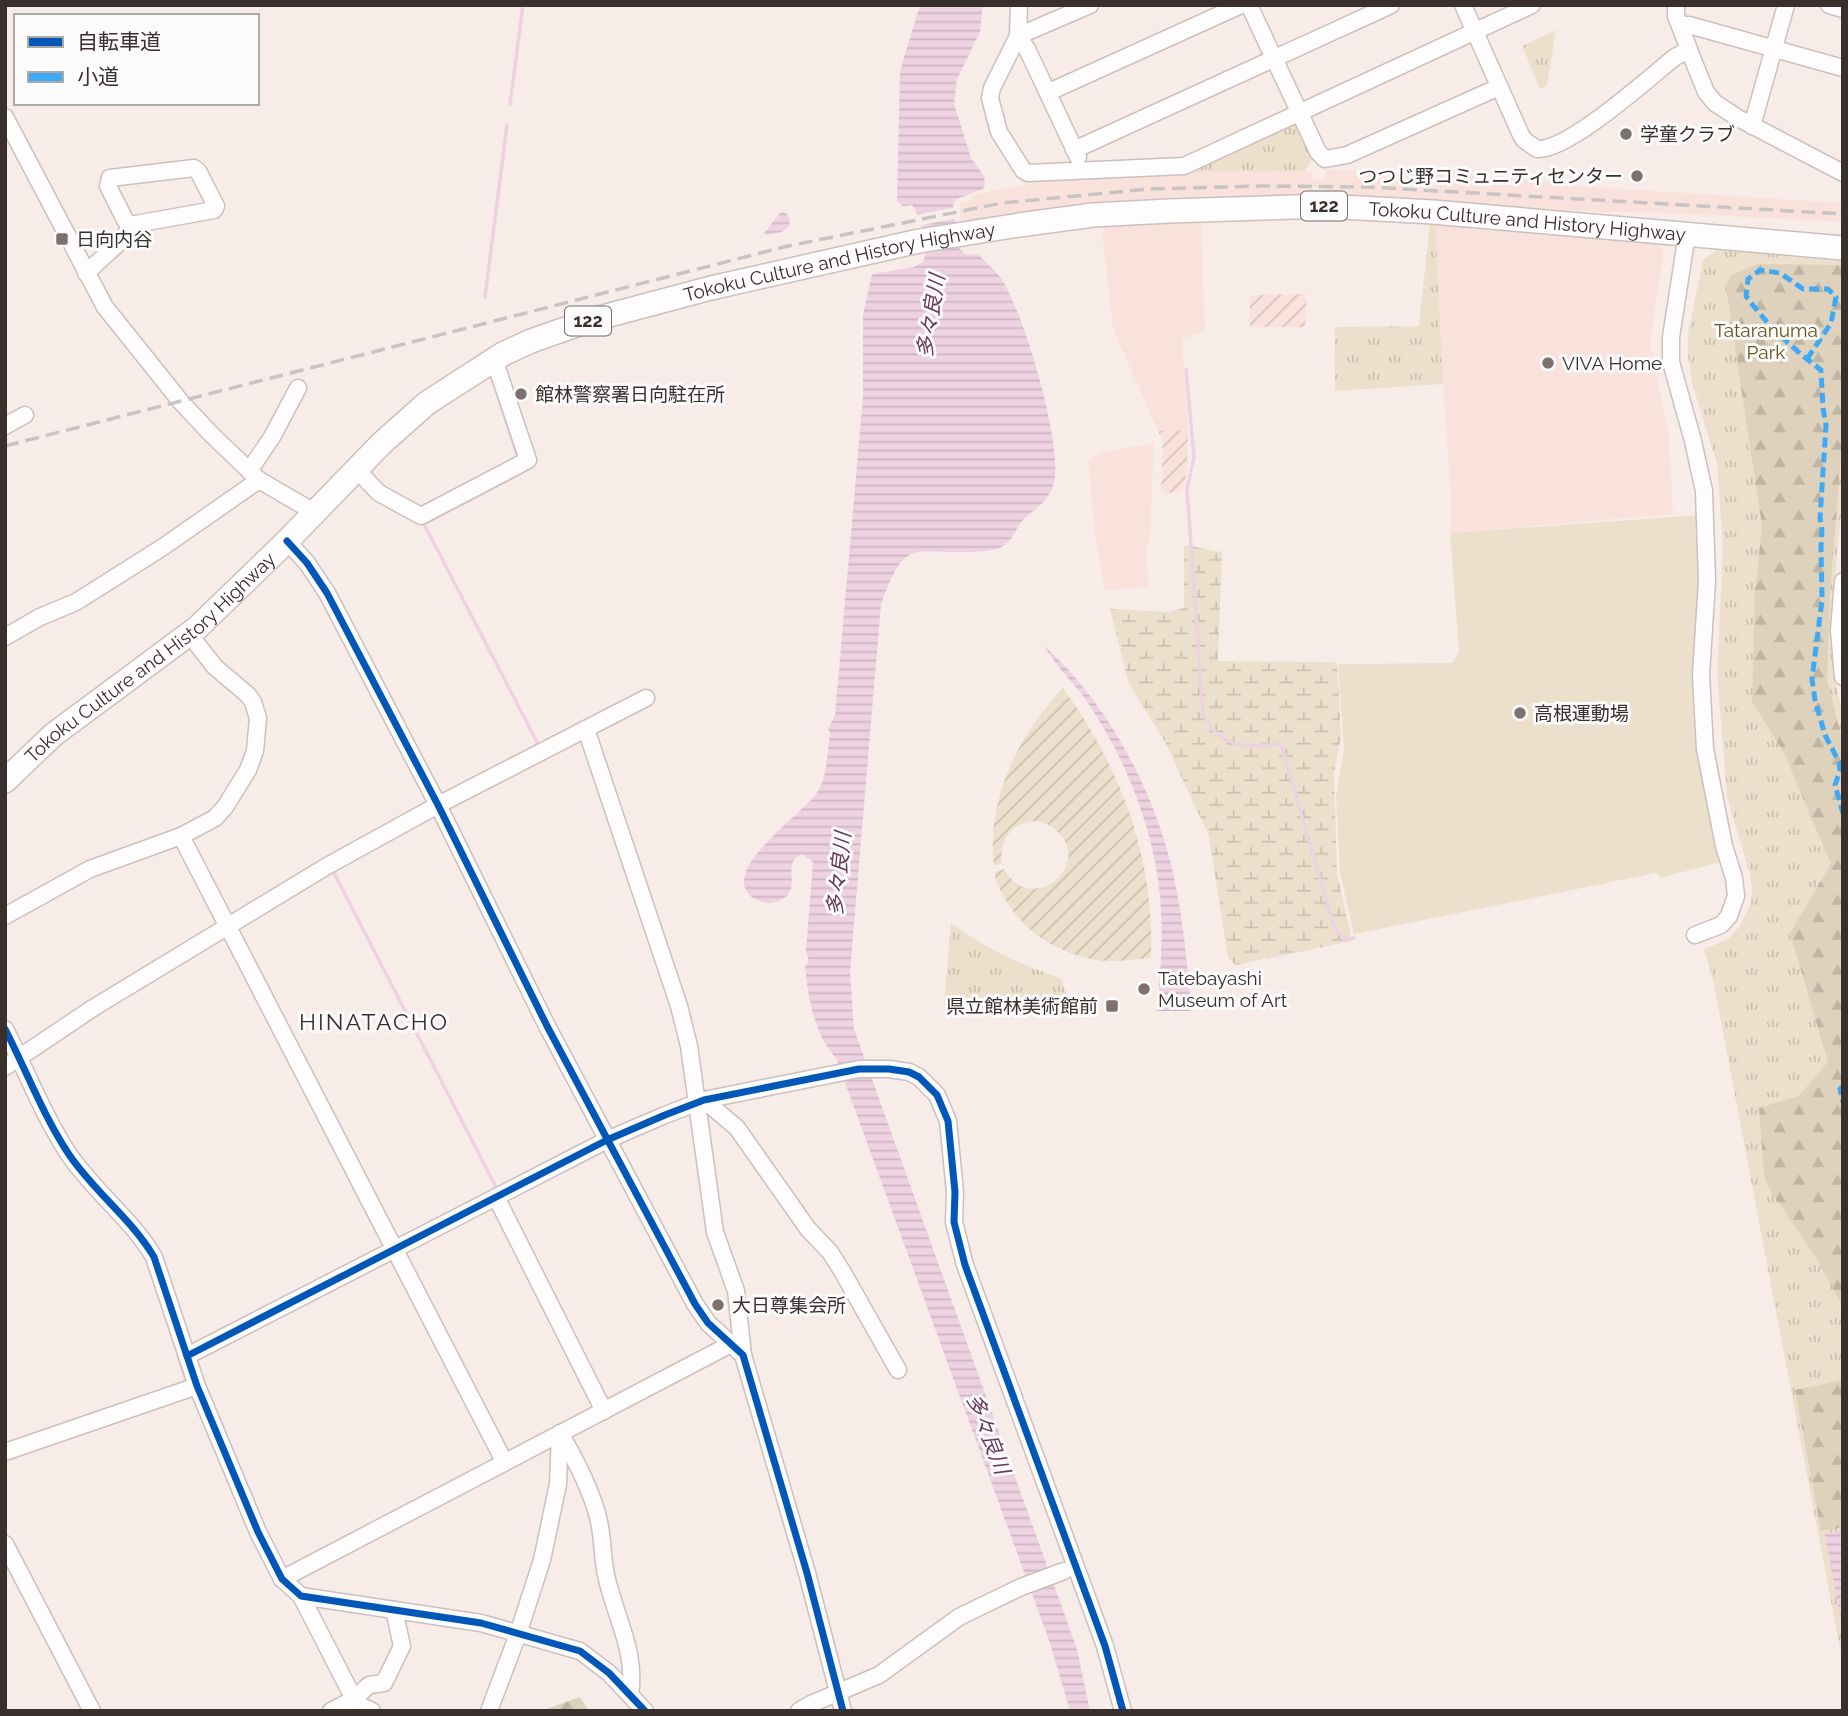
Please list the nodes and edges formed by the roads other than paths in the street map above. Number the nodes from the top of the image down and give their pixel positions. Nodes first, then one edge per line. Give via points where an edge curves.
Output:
1 (1019, 5) edge
2 (1090, 5) edge
3 (1241, 5) edge
4 (1249, 5) edge
5 (1391, 5) edge
6 (1463, 5) edge
7 (1532, 5) edge
8 (1786, 5) edge
9 (1829, 5) edge
10 (1843, 9) edge
11 (1676, 13) edge
12 (1475, 32) junction
13 (1018, 36) junction
14 (1774, 48) junction
15 (1689, 50) junction
16 (1273, 59) junction
17 (1843, 68) edge
18 (1499, 88) junction
19 (1049, 92) junction
20 (1299, 114) junction
21 (5, 117) edge
22 (1752, 126) junction
23 (11, 143) edge
24 (1074, 150) junction
25 (1080, 170) junction
26 (1843, 173) edge
27 (130, 225) junction
28 (1687, 234) junction
29 (1843, 248) edge
30 (86, 273) junction
31 (494, 359) junction
32 (298, 387) dead end
33 (25, 415) dead end
34 (5, 426) edge
35 (356, 469) junction
36 (254, 475) junction
37 (314, 512) junction
38 (286, 541) junction
39 (1843, 581) edge
40 (189, 634) junction
41 (5, 638) edge
42 (1843, 677) edge
43 (646, 698) dead end
44 (586, 729) junction
45 (5, 781) edge
46 (438, 805) junction
47 (181, 836) junction
48 (5, 916) edge
49 (227, 925) junction
50 (1695, 935) dead end
51 (5, 1029) edge
52 (20, 1058) junction
53 (5, 1067) edge
54 (700, 1101) junction
55 (607, 1140) junction
56 (496, 1197) junction
57 (394, 1250) junction
58 (737, 1350) junction
59 (187, 1356) junction
60 (898, 1370) dead end
61 (197, 1386) junction
62 (604, 1411) junction
63 (560, 1433) junction
64 (5, 1452) edge
65 (504, 1461) junction
66 (5, 1544) edge
67 (1064, 1571) dead end
68 (282, 1579) junction
69 (301, 1596) junction
70 (394, 1610) junction
71 (518, 1634) junction
72 (839, 1693) junction
73 (630, 1695) junction
74 (352, 1705) edge
75 (92, 1711) edge
76 (331, 1711) edge
77 (372, 1711) edge
78 (489, 1711) edge
79 (645, 1711) edge
80 (799, 1711) edge
81 (843, 1711) edge
82 (1123, 1711) edge

1 - 13 street
2 - 13 street
3 - 19 street
4 - 16 street
5 - 16 street
6 - 12 street
7 - 12 street
8 - 14 street
9 - 10 street
11 - 14 street via 1689,25
11 - 15 street
12 - 18 street
12 - 20 street
13 - 19 street
13 - 25 street via 989,99 999,132 1028,173
14 - 17 street
14 - 22 street
15 - 18 street via 1603,116 1542,149 1524,140
15 - 22 street via 1715,103
16 - 20 street
16 - 24 street
18 - 20 street via 1337,159 1320,155
19 - 24 street
20 - 25 street via 1184,166
21 - 23 street
22 - 26 street
23 - 30 street
24 - 25 street
27 - 27 street via 214,210 216,206 194,168 110,178 108,186
27 - 30 street via 124,238
28 - 29 highway, Tokoku Culture and History Highway / 122
28 - 31 highway, Tokoku Culture and History Highway / 122 via 1310,205 1093,215 919,242 711,288 592,320
28 - 50 street via 1671,330 1671,362 1704,491 1707,581 1701,678 1705,749 1736,896 1721,925
30 - 36 street via 106,307 181,402
31 - 35 highway, Tokoku Culture and History Highway / 122 via 427,403
31 - 35 street via 528,460 421,516 379,493
32 - 36 street
33 - 34 street
35 - 37 highway, Tokoku Culture and History Highway / 122
36 - 37 street
36 - 41 street via 163,547 76,602
37 - 38 highway, Tokoku Culture and History Highway / 122
38 - 40 highway, Tokoku Culture and History Highway / 122
38 - 46 street via 319,580
39 - 42 street via 1839,630
40 - 45 highway, Tokoku Culture and History Highway / 122 via 63,727
40 - 47 street via 215,667 248,695 258,718 248,770 225,807 215,818
43 - 44 street
44 - 46 street
44 - 54 street via 679,1006
46 - 49 street
46 - 55 street
47 - 48 street via 90,869
47 - 49 street
49 - 52 street
49 - 57 street
51 - 52 street
52 - 53 street
52 - 59 street via 69,1155 154,1257
54 - 55 street
54 - 58 street via 715,1232 736,1291
54 - 60 street via 737,1128 830,1252
54 - 82 street via 882,1068 919,1077 937,1096 948,1121 954,1222 965,1265 1105,1646
55 - 56 street
55 - 58 street via 695,1304
56 - 57 street
56 - 62 street
57 - 59 street
57 - 65 street
58 - 62 street
58 - 72 street via 807,1573
59 - 61 street
61 - 64 street
61 - 68 street
62 - 63 street
63 - 65 street
63 - 71 street via 558,1484 542,1560
63 - 73 street via 598,1516 606,1575 632,1659
65 - 68 street
66 - 75 street
67 - 72 street via 959,1617 879,1675
68 - 69 street
69 - 70 street
69 - 74 street
70 - 71 street via 481,1623
70 - 74 street via 402,1646 384,1683 369,1685
71 - 73 street via 580,1651
71 - 78 street
72 - 80 street
72 - 81 street
73 - 79 street
74 - 76 street
74 - 77 street

